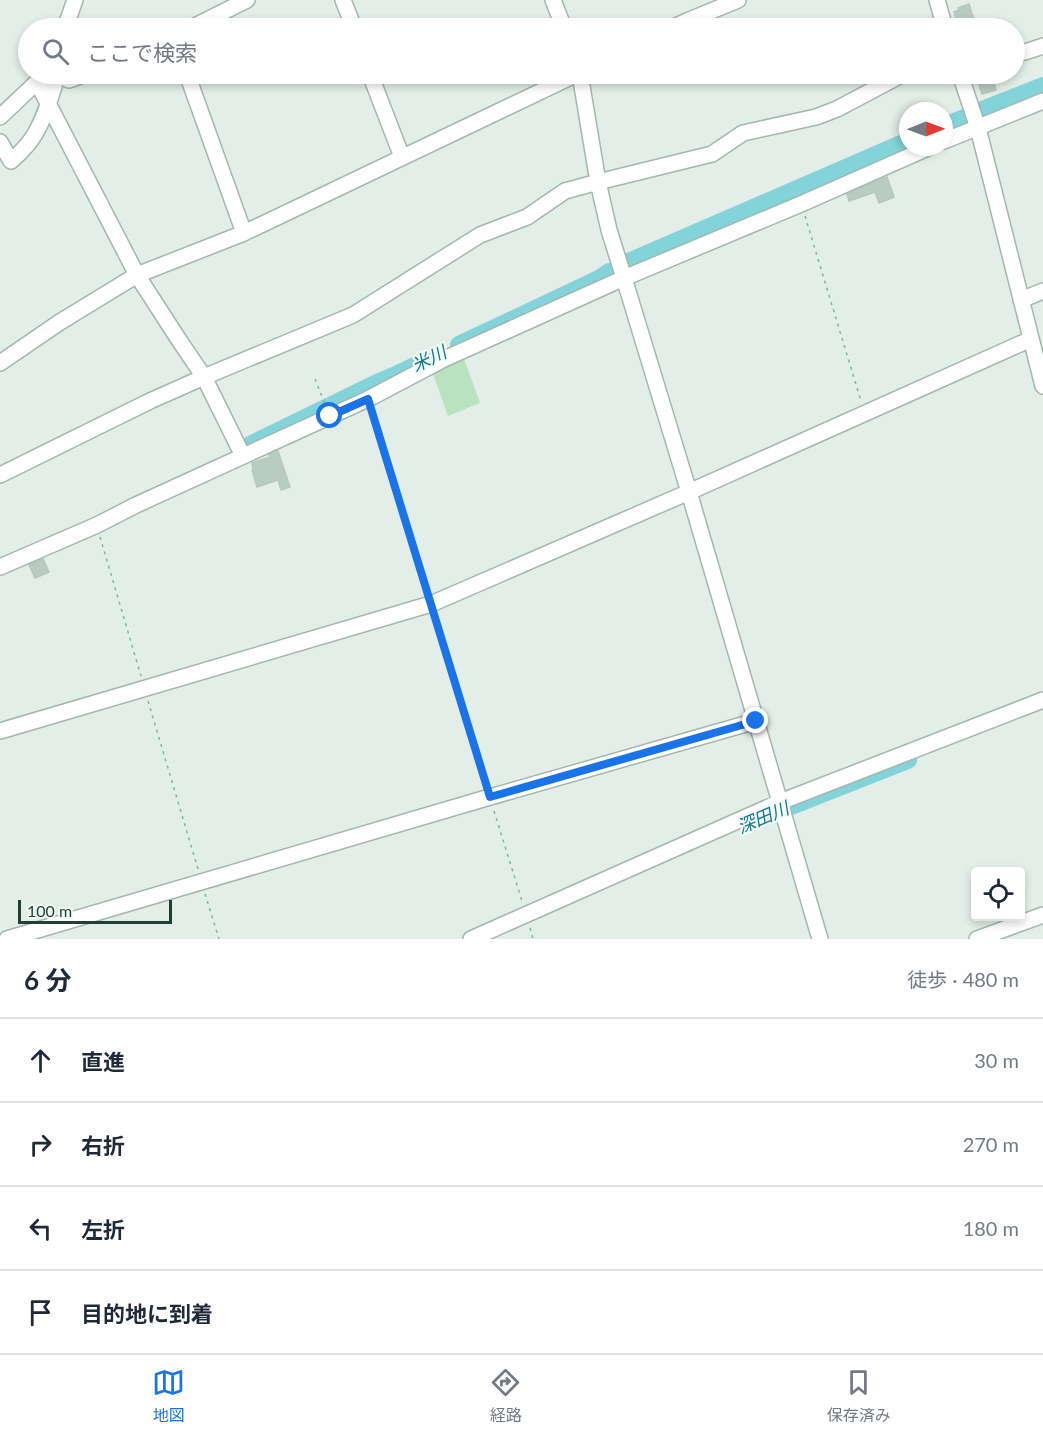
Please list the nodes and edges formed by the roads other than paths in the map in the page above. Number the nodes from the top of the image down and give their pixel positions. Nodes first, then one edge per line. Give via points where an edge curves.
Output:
1 (75, 0) edge
2 (247, 0) edge
3 (343, 0) edge
4 (553, 0) edge
5 (738, 0) edge
6 (936, 0) edge
7 (69, 18) edge
8 (211, 18) edge
9 (350, 18) edge
10 (560, 18) edge
11 (694, 18) edge
12 (942, 18) edge
13 (1043, 46) edge
14 (1025, 52) edge
15 (39, 84) edge
16 (49, 84) edge
17 (49, 84) edge
18 (191, 84) edge
19 (374, 84) edge
20 (557, 84) edge
21 (580, 84) edge
22 (884, 84) edge
23 (963, 84) edge
24 (1043, 101) edge
25 (49, 105) junction
26 (0, 117) edge
27 (978, 128) junction
28 (953, 138) edge
29 (0, 142) edge
30 (910, 156) edge
31 (402, 157) junction
32 (6, 165) edge
33 (598, 182) junction
34 (244, 233) junction
35 (137, 275) junction
36 (624, 278) junction
37 (1043, 291) edge
38 (1021, 300) junction
39 (1031, 339) junction
40 (0, 363) edge
41 (204, 377) junction
42 (1043, 386) edge
43 (243, 456) junction
44 (2, 469) edge
45 (689, 492) junction
46 (0, 567) edge
47 (1043, 700) edge
48 (756, 721) junction
49 (0, 731) edge
50 (780, 802) junction
51 (1043, 915) edge
52 (8, 939) edge
53 (471, 939) edge
54 (820, 939) edge
55 (977, 939) edge

1 - 7 street
2 - 8 street
3 - 9 street
4 - 10 street
5 - 11 street
6 - 12 street
13 - 14 street
15 - 26 street
16 - 25 street
17 - 25 street
18 - 34 street
19 - 31 street
20 - 31 street
21 - 33 street
22 - 33 street via 816,117 743,133 712,154
23 - 27 street
24 - 27 street
25 - 32 street via 27,146
25 - 35 street
27 - 28 street
27 - 38 street
29 - 32 street
30 - 36 street
31 - 34 street
33 - 36 street
33 - 41 street via 565,191 526,217 480,235 353,315
34 - 35 street
35 - 40 street
35 - 41 street
36 - 43 street
36 - 45 street
37 - 38 street
38 - 39 street
39 - 42 street
39 - 45 street
41 - 43 street
41 - 44 street
43 - 46 street
45 - 48 street
45 - 49 street via 431,604
47 - 50 street
48 - 50 street
48 - 52 street
50 - 53 street
50 - 54 street
51 - 55 street

